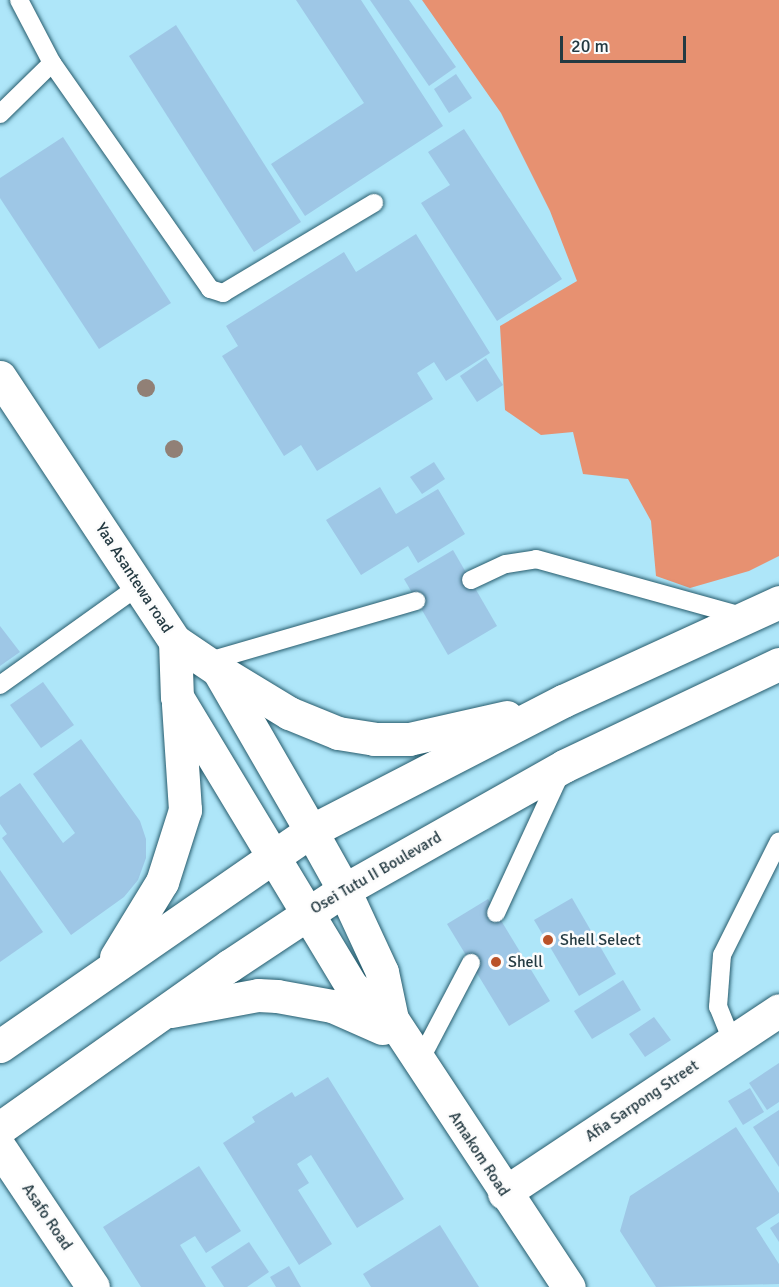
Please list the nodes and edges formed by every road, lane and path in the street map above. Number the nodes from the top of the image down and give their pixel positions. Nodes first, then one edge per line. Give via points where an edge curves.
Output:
1 (19, 0) edge
2 (52, 63) junction
3 (0, 114) edge
4 (374, 203) dead end
5 (0, 377) edge
6 (471, 580) dead end
7 (139, 586) junction
8 (416, 601) dead end
9 (779, 602) edge
10 (747, 618) junction
11 (175, 641) junction
12 (779, 664) edge
13 (212, 666) junction
14 (0, 685) edge
15 (177, 697) junction
16 (563, 701) junction
17 (564, 766) junction
18 (311, 831) junction
19 (779, 841) edge
20 (274, 854) junction
21 (344, 890) junction
22 (309, 912) junction
23 (496, 913) dead end
24 (471, 963) dead end
25 (110, 967) junction
26 (779, 1010) edge
27 (160, 1014) junction
28 (405, 1040) junction
29 (732, 1041) junction
30 (0, 1046) edge
31 (0, 1128) edge
32 (0, 1148) edge
33 (504, 1192) junction
34 (93, 1287) edge
35 (569, 1287) edge

1 - 2 lane
2 - 3 lane
2 - 4 lane via 210,289 223,293
5 - 7 main road, Yaa Asantewa road
6 - 10 lane via 506,564 536,559
7 - 11 main road, Yaa Asantewa road
7 - 14 lane
8 - 13 lane
9 - 10 main road
10 - 16 main road
11 - 13 main road
11 - 15 main road, Yaa Asantewa road
12 - 17 main road, Osei Tutu II Boulevard
13 - 16 main road via 289,713 338,733 374,739 409,739
13 - 18 main road, Amakom Road
15 - 20 main road, Yaa Asantewa road
15 - 25 main road via 185,810 162,882
16 - 18 main road
17 - 21 main road, Osei Tutu II Boulevard
17 - 23 lane
18 - 20 main road
18 - 21 main road, Amakom Road
19 - 29 lane via 722,955 718,1006
20 - 22 main road, Yaa Asantewa road
20 - 25 main road
21 - 22 main road, Osei Tutu II Boulevard
21 - 28 main road, Amakom Road via 382,972
22 - 27 main road, Osei Tutu II Boulevard
22 - 28 main road, Amakom Road via 352,987
24 - 28 lane
25 - 30 main road
26 - 29 main road, Afia Sarpong Street
27 - 28 main road via 258,995 277,996 349,1011
27 - 31 main road, Osei Tutu II Boulevard
28 - 33 main road, Amakom Road
29 - 33 main road, Afia Sarpong Street
32 - 34 main road, Asafo Road
33 - 35 main road, Amakom Road

